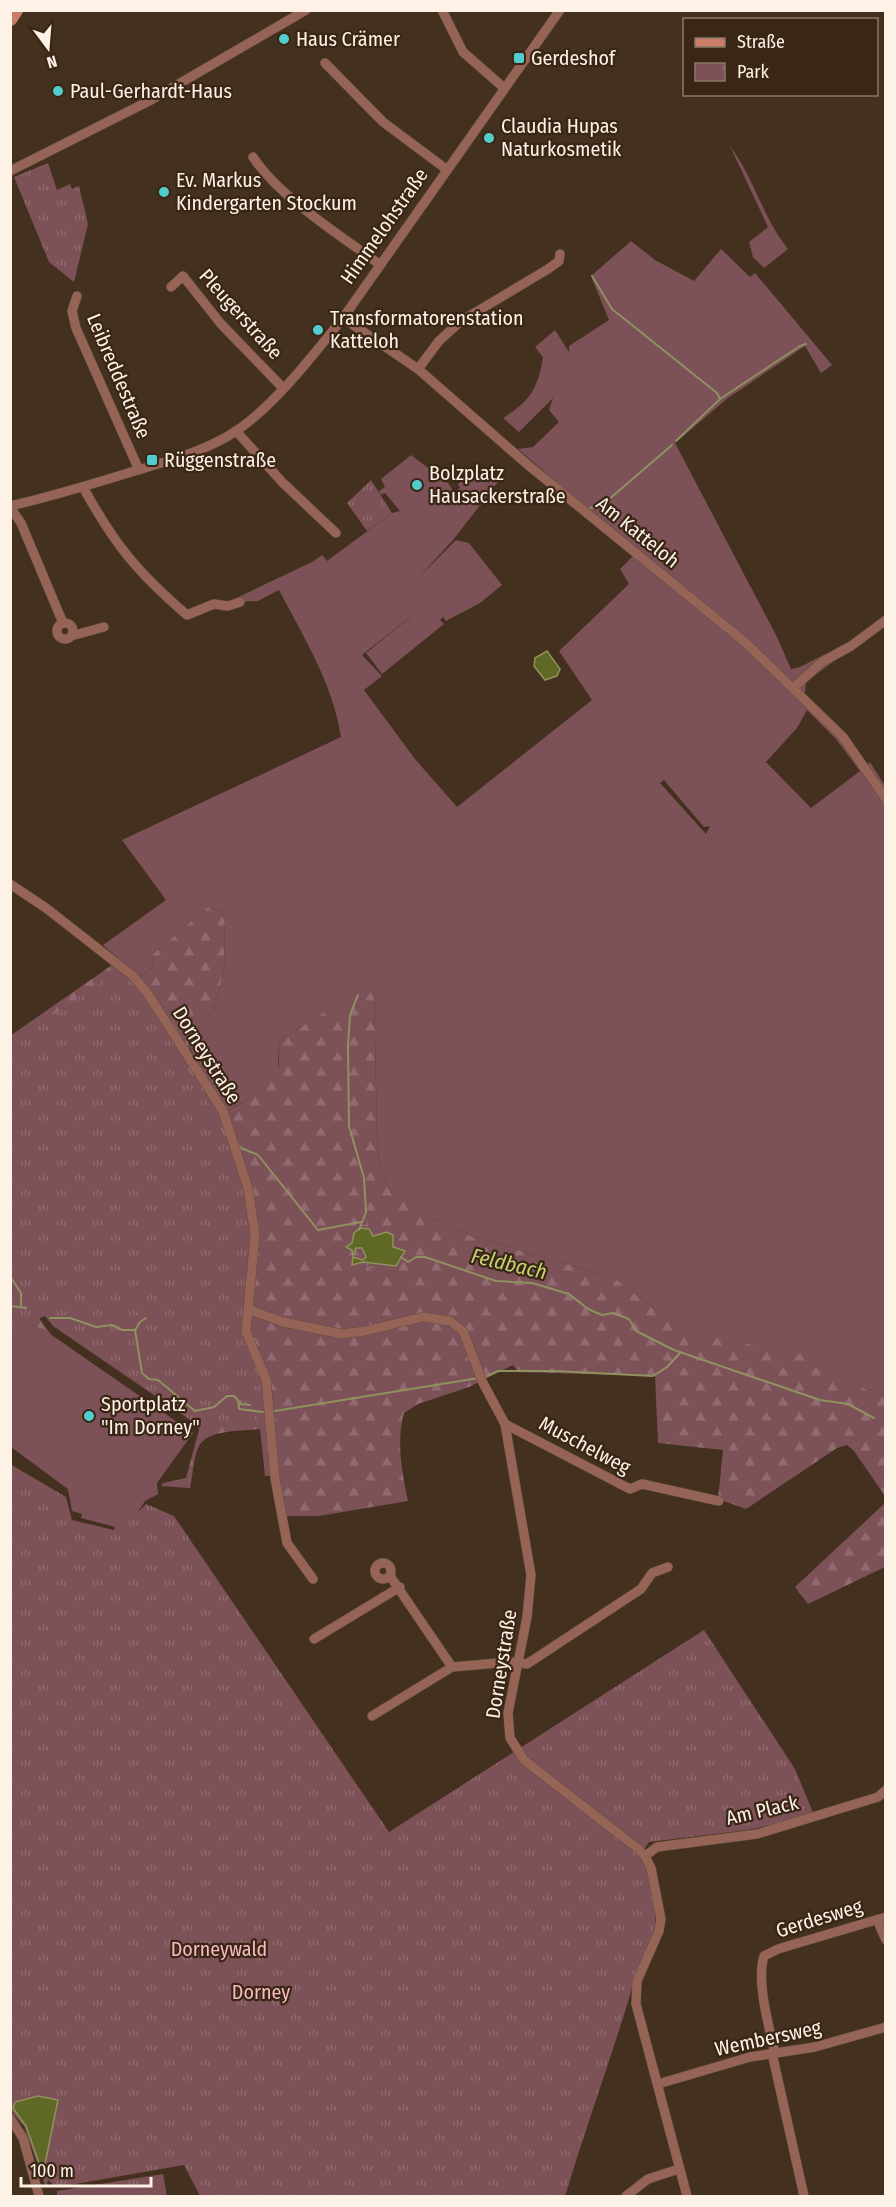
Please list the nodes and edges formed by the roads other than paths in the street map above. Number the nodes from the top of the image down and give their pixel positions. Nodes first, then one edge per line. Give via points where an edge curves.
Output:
1 (16, 10) edge
2 (306, 10) edge
3 (442, 10) edge
4 (560, 10) edge
5 (10, 19) edge
6 (325, 63) dead end
7 (503, 87) junction
8 (253, 157) dead end
9 (446, 169) junction
10 (10, 171) edge
11 (560, 255) dead end
12 (379, 264) junction
13 (171, 287) dead end
14 (77, 296) dead end
15 (343, 318) junction
16 (418, 369) junction
17 (283, 388) junction
18 (236, 431) junction
19 (139, 470) junction
20 (83, 487) junction
21 (10, 507) edge
22 (336, 533) dead end
23 (240, 602) dead end
24 (885, 620) edge
25 (104, 627) dead end
26 (793, 688) junction
27 (885, 799) edge
28 (10, 884) edge
29 (250, 1310) junction
30 (505, 1424) junction
31 (719, 1501) dead end
32 (668, 1567) dead end
33 (390, 1576) dead end
34 (313, 1579) dead end
35 (400, 1587) junction
36 (314, 1639) dead end
37 (518, 1662) junction
38 (452, 1667) junction
39 (372, 1716) dead end
40 (885, 1790) edge
41 (645, 1856) junction
42 (881, 1918) edge
43 (885, 1940) edge
44 (885, 2027) edge
45 (773, 2053) junction
46 (658, 2084) junction
47 (10, 2118) edge
48 (679, 2169) junction
49 (39, 2196) edge
50 (626, 2196) edge
51 (687, 2196) edge
52 (804, 2196) edge

1 - 5 main road
2 - 10 street via 177,86
3 - 7 street via 463,52
4 - 7 street, Himmelohstraße
6 - 9 street via 383,122
7 - 9 street, Himmelohstraße
8 - 12 street via 263,172
9 - 12 street, Himmelohstraße
11 - 16 street via 548,269 453,328
12 - 15 street, Himmelohstraße
13 - 17 street, Pleugerstraße via 183,276 221,324
14 - 19 street, Leibreddestraße via 72,311 76,328
15 - 16 street, Am Katteloh
15 - 17 street, Himmelohstraße
16 - 26 street, Am Katteloh via 536,472 746,644
17 - 18 street, Himmelohstraße
18 - 19 street, Himmelohstraße via 193,452
18 - 22 street via 289,490
19 - 20 street, Himmelohstraße
20 - 21 street, Himmelohstraße
20 - 23 street via 107,530 134,565 187,615 214,604 228,606
21 - 25 street via 21,523 63,623 57,628 58,635 64,639
24 - 26 street via 822,662
26 - 27 street, Am Katteloh via 843,737
28 - 29 street, Dorneystraße via 133,976 223,1111 248,1188 255,1235
29 - 30 street, Dorneystraße via 283,1322 342,1334 423,1317 445,1319 463,1331 481,1379
29 - 34 street, Dorneystraße via 246,1332 266,1379 275,1478 286,1543
30 - 31 street, Muschelweg via 630,1489 642,1484
30 - 37 street, Dorneystraße via 531,1575
32 - 37 street via 652,1573 641,1589 527,1664
33 - 35 street
35 - 36 street
35 - 38 street
37 - 38 street
37 - 41 street, Dorneystraße via 508,1722 515,1748 524,1760
38 - 39 street
40 - 41 street, Am Plack via 878,1797 781,1828 657,1847
41 - 46 street via 661,1918 637,1981 636,2004
42 - 43 street, Gerdesweg
42 - 45 street, Gerdesweg via 764,1956 764,1996
44 - 45 street, Wembersweg via 815,2047
45 - 46 street, Wembersweg
45 - 52 street, Gerdesweg
46 - 48 street
47 - 49 street via 23,2138
48 - 50 street via 648,2179
48 - 51 street

